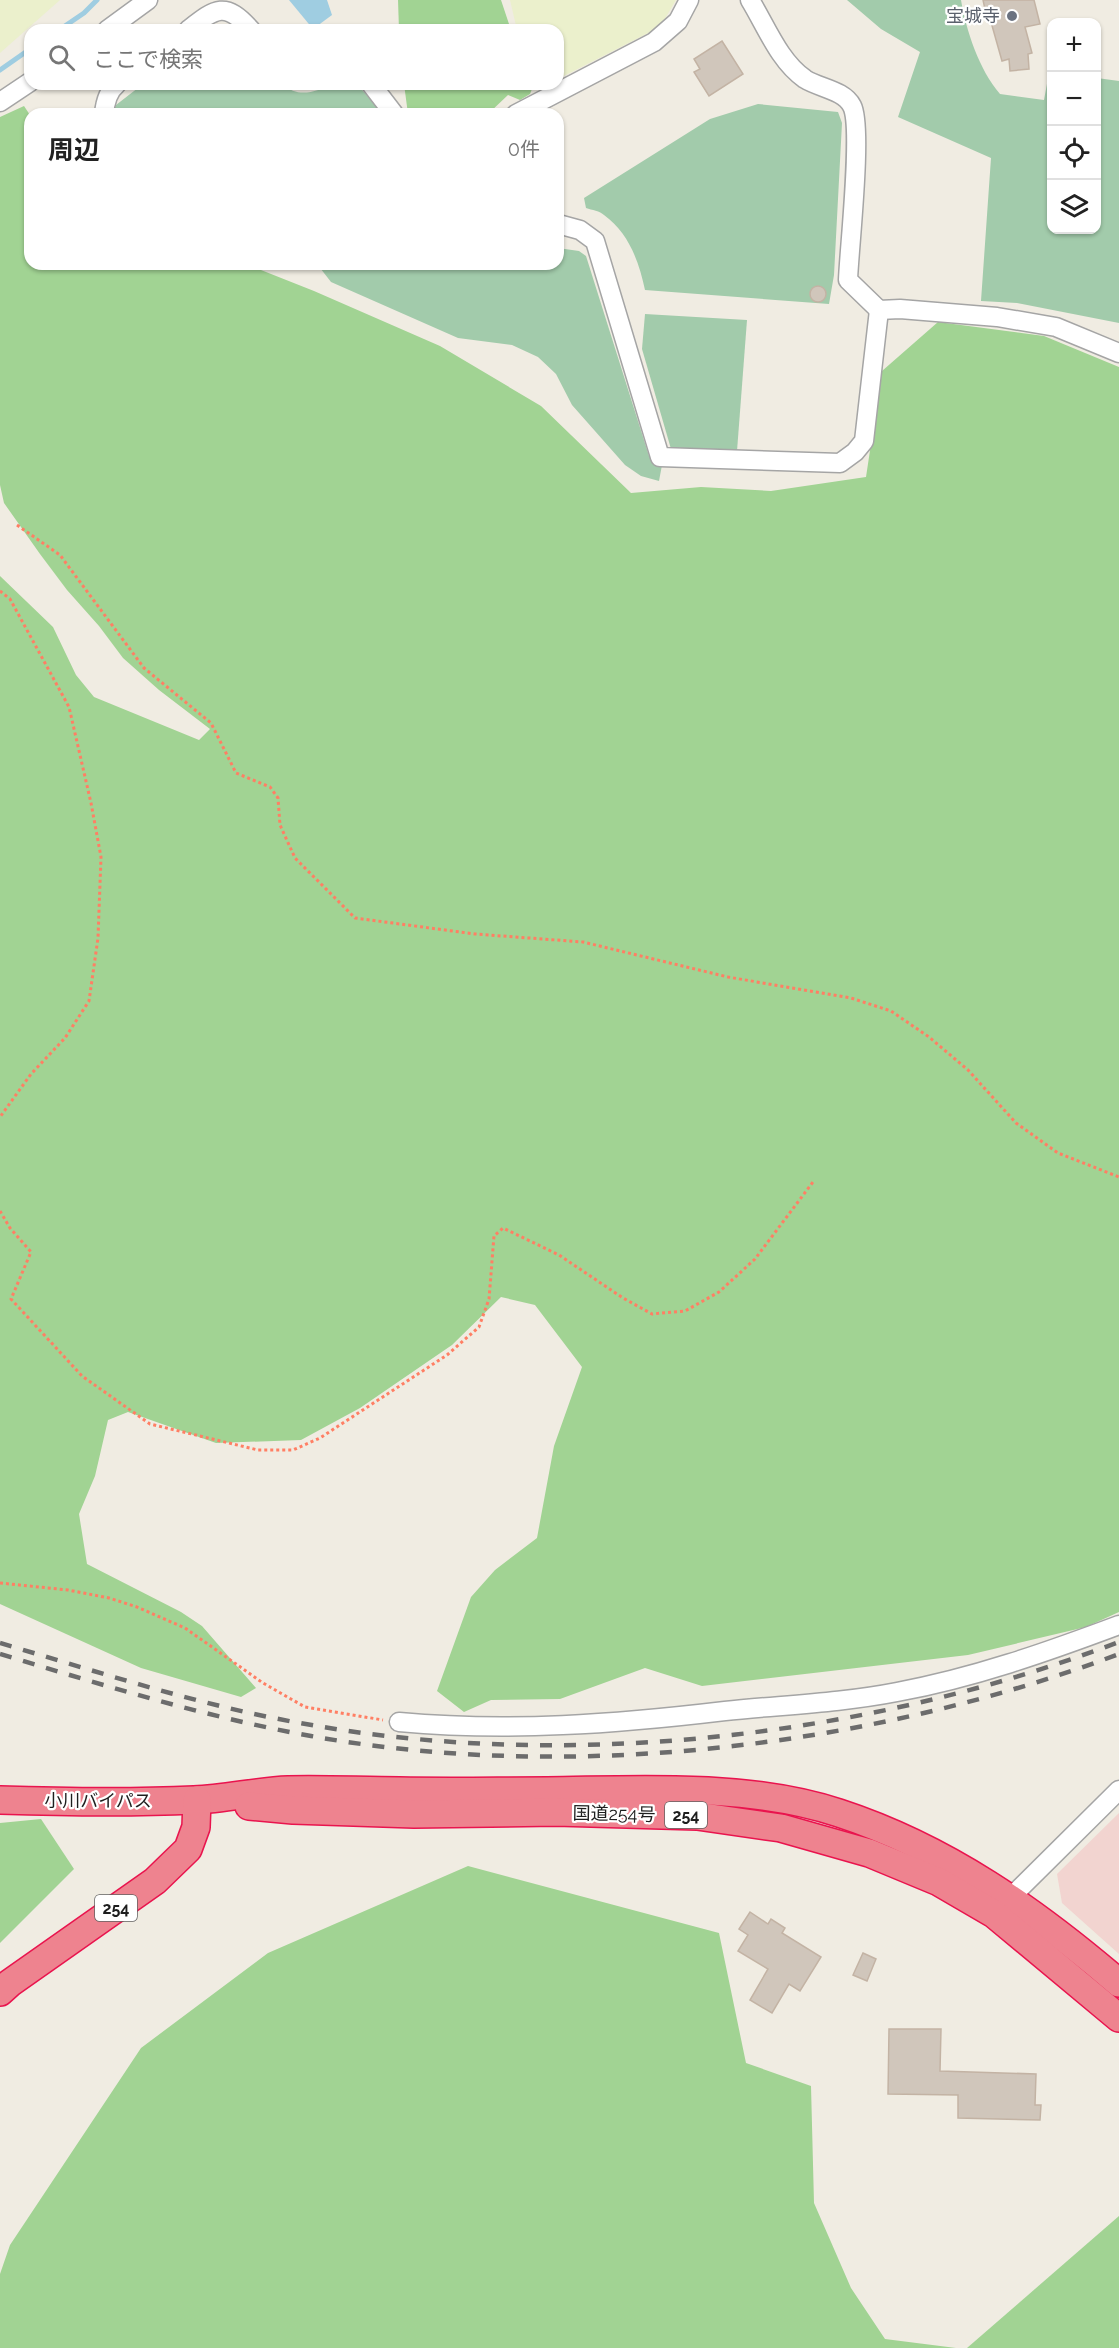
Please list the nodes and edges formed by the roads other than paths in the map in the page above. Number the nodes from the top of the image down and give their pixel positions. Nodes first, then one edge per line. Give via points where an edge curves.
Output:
1 (148, 0) edge
2 (689, 0) edge
3 (750, 0) edge
4 (115, 24) edge
5 (196, 24) edge
6 (246, 24) edge
7 (24, 86) edge
8 (564, 89) edge
9 (111, 90) edge
10 (375, 90) edge
11 (562, 90) edge
12 (0, 102) edge
13 (104, 108) edge
14 (389, 108) edge
15 (528, 108) edge
16 (564, 226) edge
17 (879, 310) junction
18 (1119, 353) edge
19 (1119, 1625) edge
20 (399, 1722) road end
21 (1119, 1790) edge
22 (0, 1800) edge
23 (197, 1800) junction
24 (1002, 1905) junction
25 (1119, 1983) edge
26 (0, 1992) edge
27 (1119, 2018) edge

1 - 4 street
2 - 8 street via 678,21 654,42
3 - 17 street via 788,63 816,86 844,96 853,106 856,135 848,280
5 - 6 street via 210,13 224,10 239,15
7 - 12 street
9 - 13 street
10 - 14 street
11 - 15 street
16 - 17 street via 595,241 660,457 840,463 864,441
17 - 18 street via 997,318 1056,327
19 - 20 street via 997,1667 878,1695 579,1726 509,1728
21 - 24 street
22 - 23 highway, 小川バイパス / 254
23 - 24 highway, 国道254号 / 254 via 293,1810 414,1814 556,1812 697,1816 781,1828 869,1853
23 - 26 highway, 254 via 196,1827 188,1849 155,1881
24 - 25 highway, 国道254号 / 254
24 - 27 highway, 国道254号 / 254

